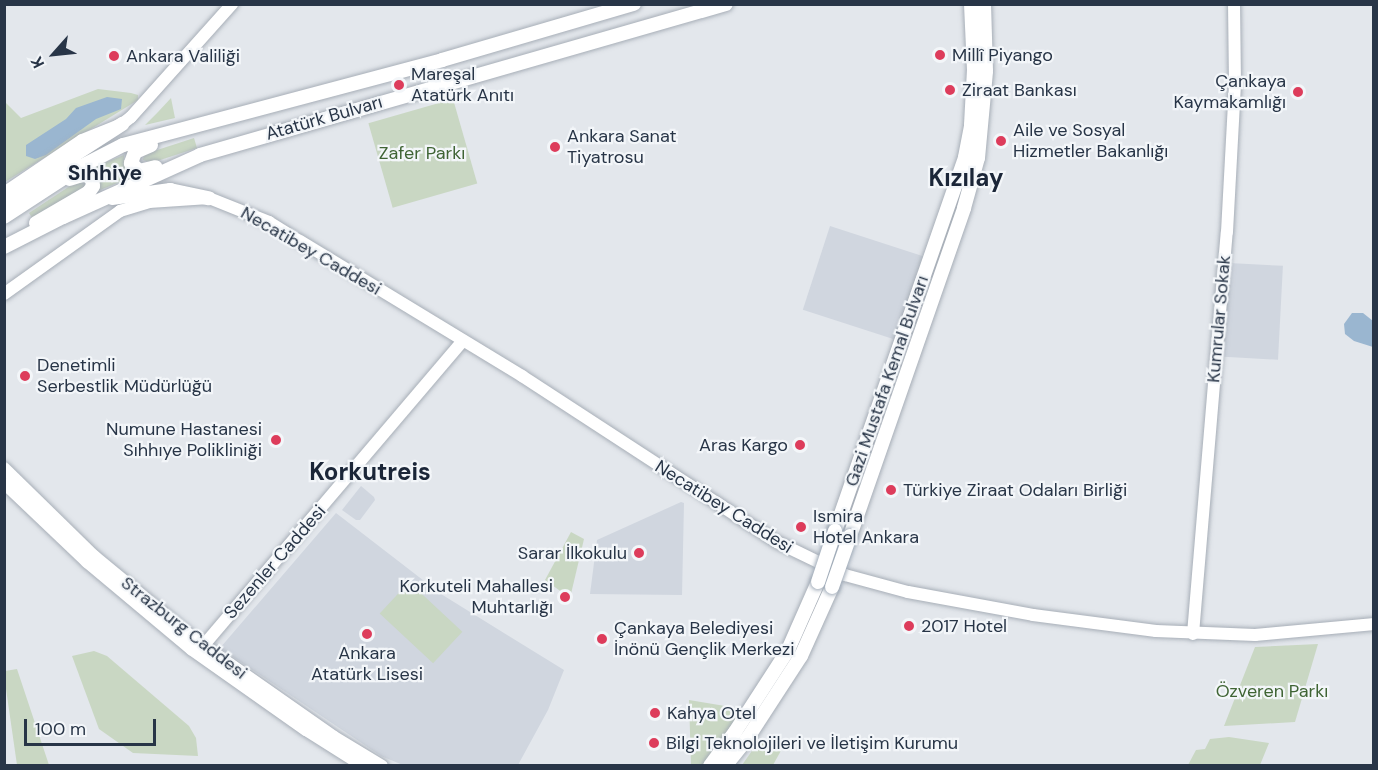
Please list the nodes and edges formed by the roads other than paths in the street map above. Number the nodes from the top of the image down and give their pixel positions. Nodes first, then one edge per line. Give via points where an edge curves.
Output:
1 (232, 4) edge
2 (634, 4) edge
3 (726, 4) edge
4 (971, 4) edge
5 (984, 4) edge
6 (1234, 4) edge
7 (122, 124) junction
8 (194, 126) junction
9 (200, 155) junction
10 (4, 193) edge
11 (34, 198) junction
12 (209, 198) junction
13 (101, 199) junction
14 (4, 207) edge
15 (4, 217) edge
16 (5, 247) edge
17 (4, 294) edge
18 (463, 341) junction
19 (4, 468) edge
20 (4, 483) edge
21 (1374, 624) edge
22 (1193, 634) junction
23 (203, 646) junction
24 (363, 765) edge
25 (380, 765) edge
26 (710, 765) edge
27 (725, 765) edge

1 - 7 main road via 141,108
2 - 8 main road, Atatürk Bulvarı
3 - 9 main road, Atatürk Bulvarı
4 - 26 main road, Gazi Mustafa Kemal Bulvarı, bridge via 974,70 971,125 964,160 818,582 788,650
5 - 27 main road, Gazi Mustafa Kemal Bulvarı, bridge via 986,70 978,158 964,208 832,587 801,656 747,739
6 - 22 main road, Kumrular Sokak via 1235,84 1227,232
7 - 10 main road via 82,140
7 - 14 main road
8 - 9 main road via 139,150 131,163 142,171
8 - 11 main road, Atatürk Bulvarı via 116,148
9 - 13 main road, Atatürk Bulvarı
11 - 15 main road, Atatürk Bulvarı
11 - 16 main road via 81,175 93,180 89,192 53,211
12 - 13 main road via 170,190
12 - 17 main road via 148,202 120,212
12 - 18 main road, Necatibey Caddesi via 268,222
13 - 16 main road, Atatürk Bulvarı
18 - 22 main road, Necatibey Caddesi via 777,542 845,575 908,592 1033,615
18 - 23 main road, Sezenler Caddesi
19 - 23 main road, Strazburg Caddesi via 94,556
20 - 24 main road, Strazburg Caddesi via 87,562 191,649
21 - 22 main road, Necatibey Caddesi via 1255,634
23 - 25 main road, Strazburg Caddesi

